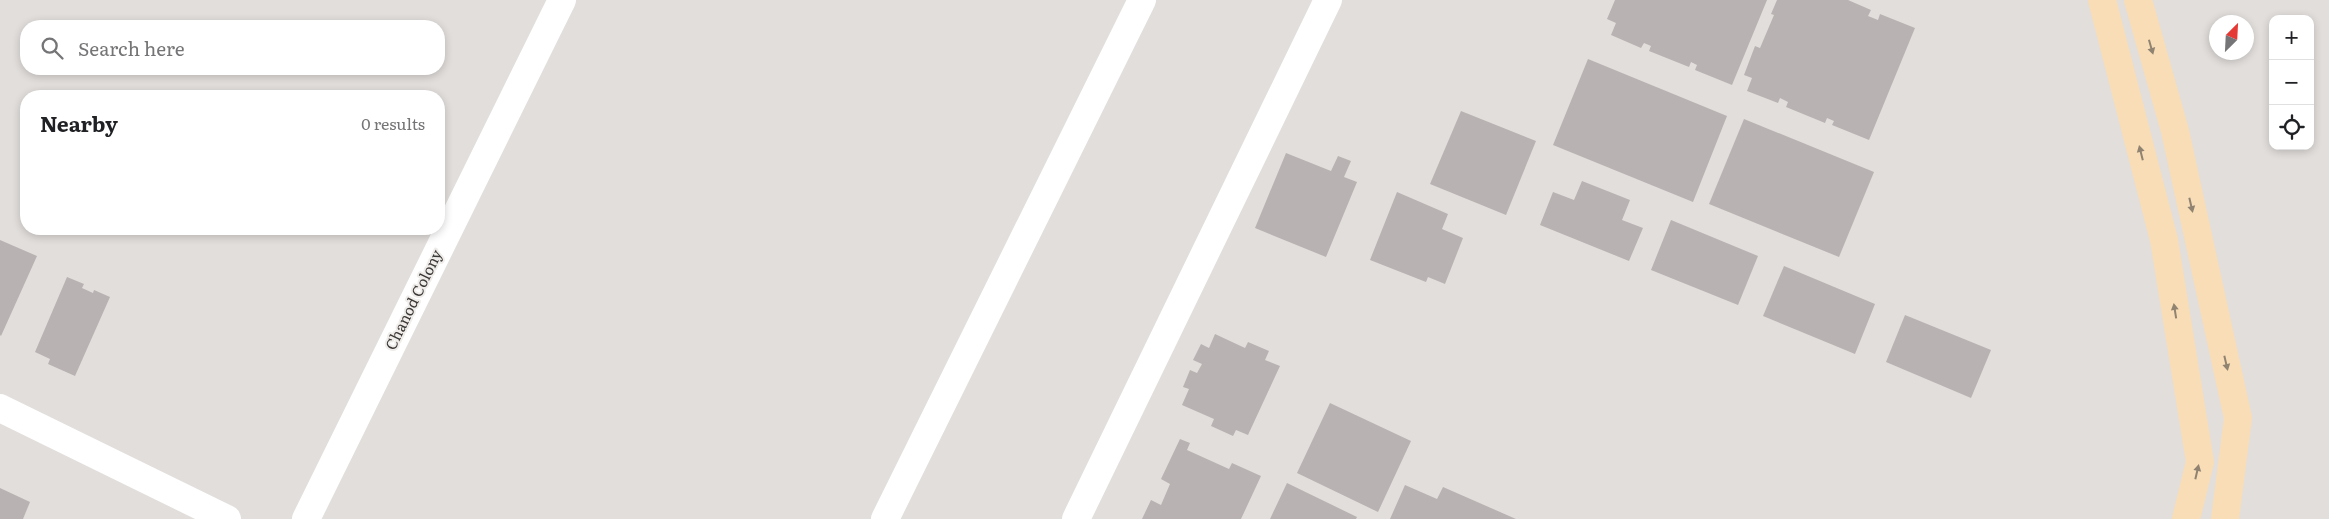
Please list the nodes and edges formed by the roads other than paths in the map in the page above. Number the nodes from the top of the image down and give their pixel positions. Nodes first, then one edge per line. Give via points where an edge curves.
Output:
1 (562, 0) edge
2 (1142, 0) edge
3 (1328, 0) edge
4 (2102, 0) edge
5 (2138, 0) edge
6 (0, 408) edge
7 (228, 519) edge
8 (306, 519) edge
9 (886, 519) edge
10 (1076, 519) edge
11 (2186, 519) edge
12 (2225, 519) edge

1 - 8 street, Chanod Colony
2 - 9 street
3 - 10 street
11 -> 4 main road via 2200,462 2165,250
5 -> 12 main road via 2175,132 2238,418
6 - 7 street

